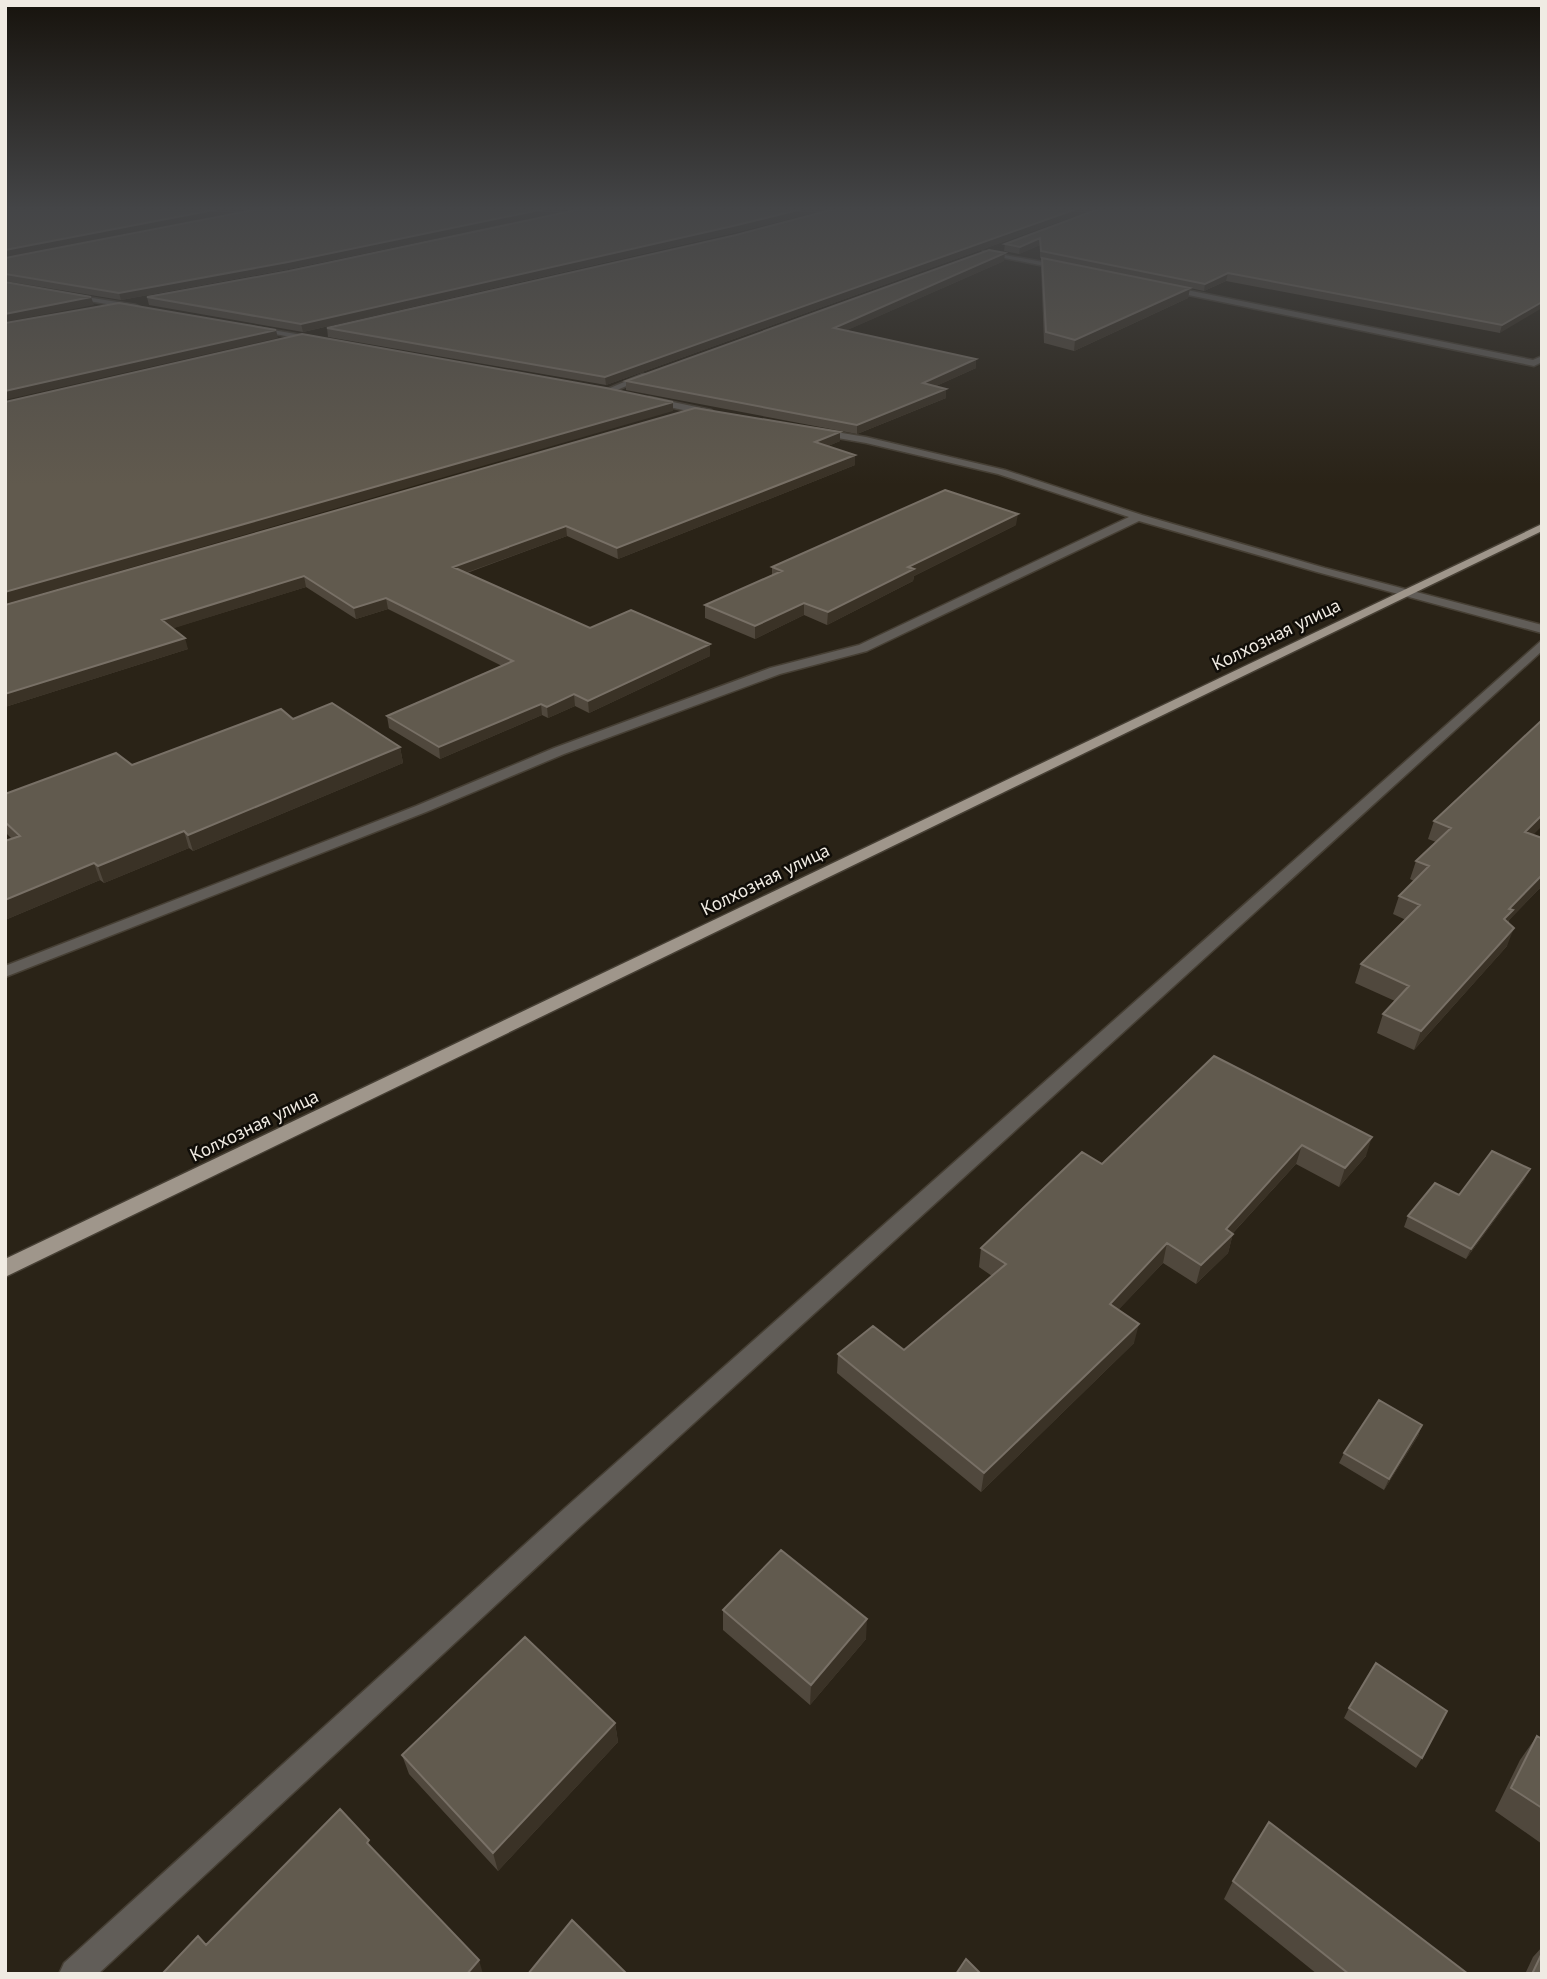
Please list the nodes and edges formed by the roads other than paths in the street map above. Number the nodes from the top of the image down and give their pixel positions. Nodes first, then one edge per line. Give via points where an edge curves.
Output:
1 (96, 300) edge
2 (1227, 300) edge
3 (123, 305) junction
4 (149, 305) edge
5 (97, 310) edge
6 (239, 326) edge
7 (330, 336) edge
8 (303, 337) junction
9 (276, 343) edge
10 (1539, 362) edge
11 (659, 372) edge
12 (594, 388) edge
13 (607, 391) junction
14 (695, 411) junction
15 (721, 415) edge
16 (668, 418) edge
17 (800, 429) edge
18 (1138, 517) junction
19 (1542, 527) edge
20 (1406, 594) junction
21 (1542, 629) edge
22 (1542, 644) edge
23 (5, 972) edge
24 (5, 1269) edge
25 (75, 1974) edge

1 - 3 street
2 - 10 street
3 - 4 street
3 - 5 street
6 - 8 street
7 - 8 street
8 - 9 street
11 - 13 street
12 - 13 street
13 - 14 street
14 - 15 street
14 - 16 street
17 - 18 street via 1000,472
18 - 20 street
18 - 23 street via 863,648 775,671 559,751 421,810
19 - 20 main road, Колхозная улица
20 - 21 street
20 - 24 main road, Колхозная улица
22 - 25 street via 573,1516

